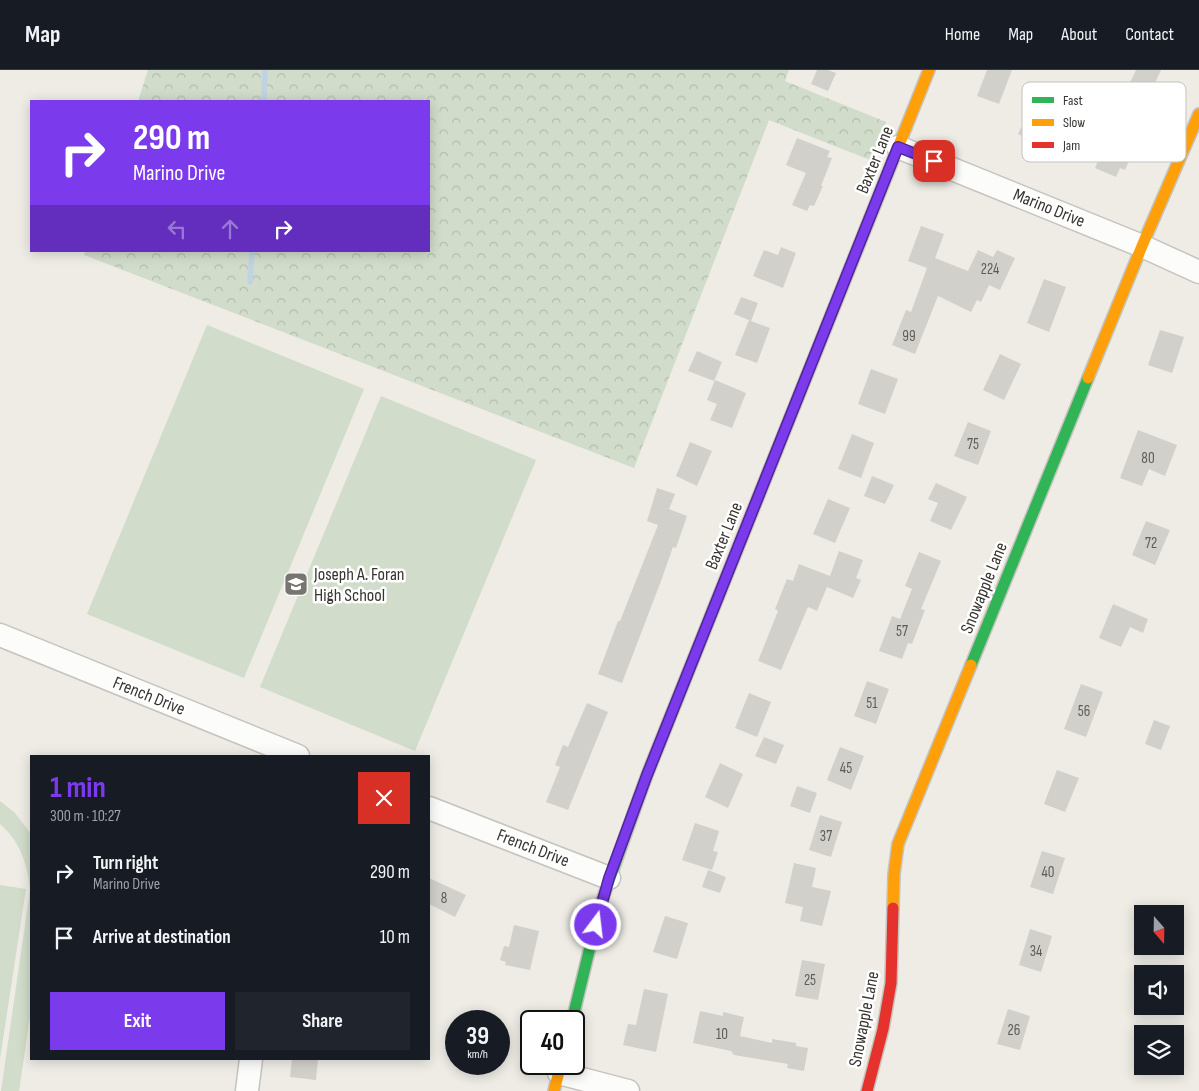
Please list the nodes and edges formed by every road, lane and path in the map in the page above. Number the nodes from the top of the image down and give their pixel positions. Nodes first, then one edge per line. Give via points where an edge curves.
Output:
1 (929, 70) edge
2 (1199, 114) edge
3 (1186, 144) edge
4 (898, 147) junction
5 (1178, 162) edge
6 (1142, 246) junction
7 (1199, 272) edge
8 (0, 635) edge
9 (296, 755) edge
10 (430, 808) edge
11 (609, 878) junction
12 (575, 1010) edge
13 (251, 1060) edge
14 (558, 1076) edge
15 (247, 1091) edge
16 (628, 1091) edge
17 (867, 1091) edge

1 - 4 street, Baxter Lane
2 - 3 street, Snowapple Lane
4 - 6 street, Marino Drive
4 - 11 street, Baxter Lane
5 - 6 street, Snowapple Lane
6 - 7 street, Marino Drive
6 - 17 street, Snowapple Lane via 898,844 889,1003
8 - 9 street, French Drive
10 - 11 street, French Drive
11 - 12 street, Baxter Lane
13 - 15 street
14 - 16 street

